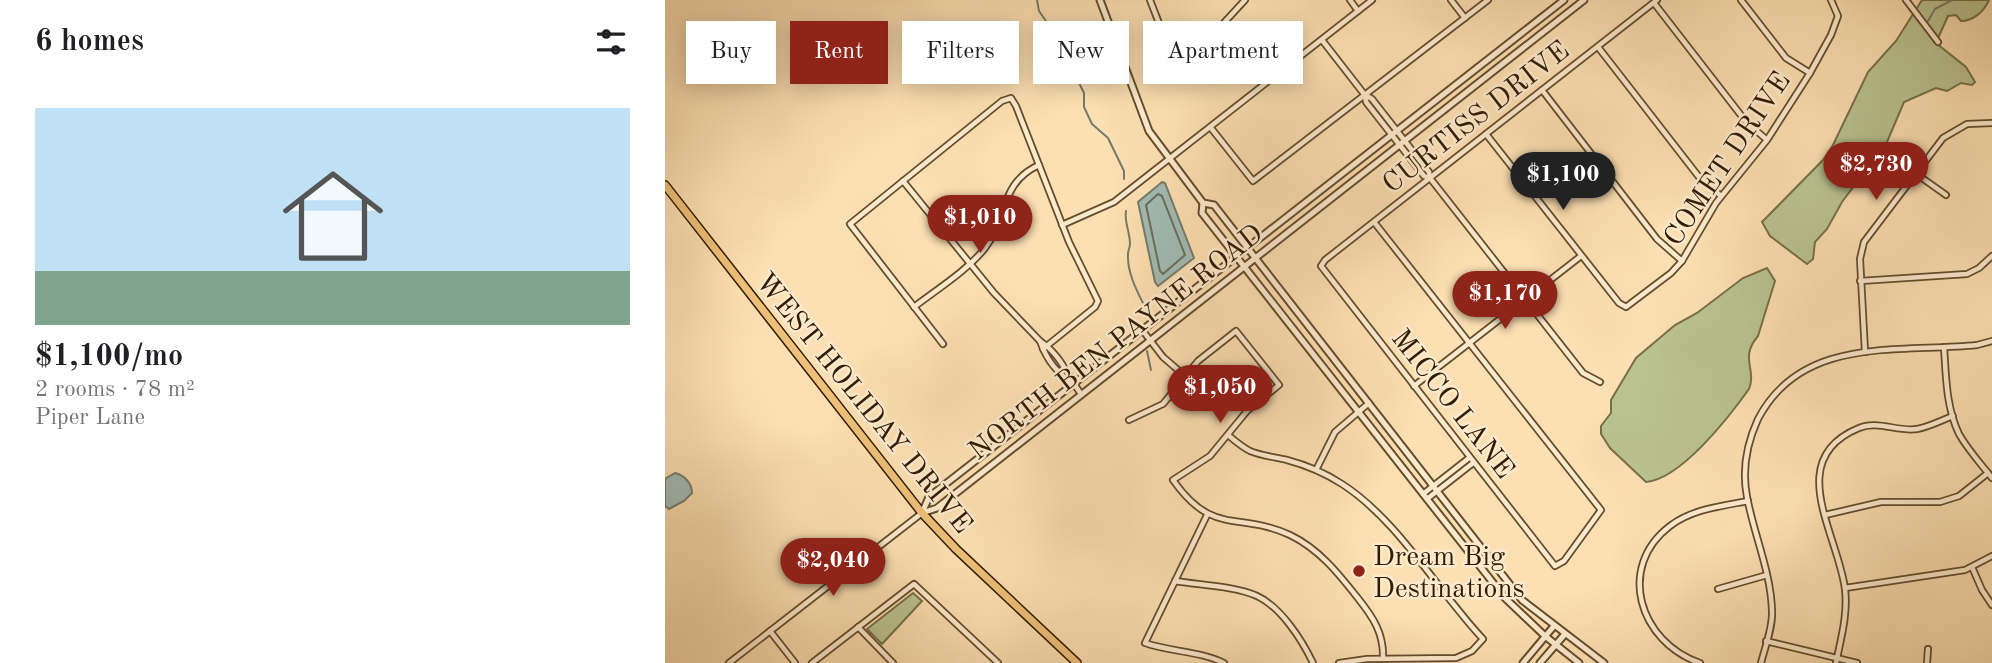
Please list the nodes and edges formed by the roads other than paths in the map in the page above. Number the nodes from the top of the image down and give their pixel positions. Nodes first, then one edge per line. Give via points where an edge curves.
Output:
1 (1100, 0) edge
2 (1150, 0) edge
3 (1234, 0) edge
4 (1245, 0) edge
5 (1350, 0) edge
6 (1372, 0) edge
7 (1451, 0) edge
8 (1488, 0) edge
9 (1564, 0) edge
10 (1584, 0) edge
11 (1741, 0) edge
12 (1831, 0) edge
13 (1906, 0) edge
14 (1655, 1) edge
15 (1240, 7) junction
16 (1359, 11) junction
17 (1465, 18) junction
18 (1322, 40) junction
19 (1938, 42) dead end
20 (1598, 47) junction
21 (1810, 73) junction
22 (1542, 90) junction
23 (1364, 94) junction
24 (1992, 123) edge
25 (1211, 128) junction
26 (1395, 133) junction
27 (1486, 134) junction
28 (1767, 139) junction
29 (1402, 143) junction
30 (1169, 160) junction
31 (1039, 164) junction
32 (1915, 173) junction
33 (1430, 178) junction
34 (904, 181) junction
35 (665, 185) edge
36 (1946, 195) dead end
37 (1721, 196) junction
38 (1203, 203) junction
39 (1374, 222) junction
40 (1062, 225) junction
41 (1249, 249) junction
42 (1581, 256) junction
43 (1992, 256) edge
44 (1237, 258) junction
45 (1256, 258) junction
46 (1682, 261) junction
47 (970, 262) junction
48 (1321, 266) joint
49 (1244, 267) junction
50 (1860, 281) junction
51 (1526, 299) junction
52 (914, 307) junction
53 (1143, 331) junction
54 (1150, 340) junction
55 (1992, 341) edge
56 (1469, 343) junction
57 (943, 344) dead end
58 (1045, 347) junction
59 (1944, 347) junction
60 (1865, 352) junction
61 (1185, 376) junction
62 (1600, 382) dead end
63 (1074, 384) junction
64 (1414, 386) junction
65 (1081, 394) junction
66 (1369, 403) junction
67 (1358, 412) junction
68 (1953, 416) junction
69 (1129, 420) dead end
70 (1228, 435) junction
71 (975, 461) junction
72 (1471, 461) junction
73 (984, 471) junction
74 (1316, 471) junction
75 (1990, 476) edge
76 (1435, 489) junction
77 (1425, 497) junction
78 (1748, 501) junction
79 (922, 513) junction
80 (1207, 515) junction
81 (1825, 515) junction
82 (1992, 556) edge
83 (1972, 567) junction
84 (1767, 575) junction
85 (1175, 580) junction
86 (1845, 588) junction
87 (1718, 589) dead end
88 (1992, 605) edge
89 (1554, 626) junction
90 (858, 627) junction
91 (770, 631) junction
92 (1565, 635) junction
93 (1545, 636) junction
94 (1766, 641) junction
95 (1556, 645) junction
96 (1929, 649) dead end
97 (1383, 659) junction
98 (1837, 660) edge
99 (729, 663) edge
100 (795, 663) edge
101 (812, 663) edge
102 (893, 663) edge
103 (998, 663) edge
104 (1077, 663) edge
105 (1224, 663) edge
106 (1314, 663) edge
107 (1339, 663) edge
108 (1523, 663) edge
109 (1540, 663) edge
110 (1579, 663) edge
111 (1604, 663) edge
112 (1700, 663) edge
113 (1761, 663) edge
114 (1857, 663) edge
115 (1927, 663) edge

1 - 30 street via 1139,109
2 - 15 street via 1174,62
3 - 15 street
4 - 15 street
5 - 16 street
6 - 16 street
7 - 17 street
8 - 17 street
9 - 26 street, NORTH BEN PAYNE ROAD
10 - 29 street, NORTH BEN PAYNE ROAD
11 - 21 street via 1786,58
12 - 21 street, COMET DRIVE via 1837,12 1831,35
13 - 19 street
14 - 20 street, CURTISS DRIVE
14 - 28 street via 1747,123
16 - 18 street
17 - 23 street
18 - 23 street
18 - 25 street
20 - 22 street, CURTISS DRIVE
20 - 37 street via 1699,177
21 - 28 street, COMET DRIVE
22 - 27 street, CURTISS DRIVE
22 - 46 street via 1657,239
23 - 25 street via 1253,181
23 - 26 street
24 - 32 street via 1967,124 1949,133
25 - 30 street
26 - 29 street
26 - 41 street, NORTH BEN PAYNE ROAD
27 - 33 street, CURTISS DRIVE
27 - 42 street
28 - 37 street, COMET DRIVE
29 - 33 street
29 - 45 street, NORTH BEN PAYNE ROAD
30 - 38 street
30 - 40 street via 1114,202
31 - 34 street via 1011,98
31 - 40 street
31 - 47 street via 1010,191 993,235
32 - 36 street
32 - 50 street via 1864,242
33 - 39 street, CURTISS DRIVE
33 - 51 street
34 - 47 street
34 - 52 street via 850,224
35 - 79 main road, WEST HOLIDAY DRIVE
37 - 46 street, COMET DRIVE
38 - 41 street via 1214,205
38 - 44 street via 1202,213
39 - 48 street, CURTISS DRIVE
39 - 56 street
40 - 58 street via 1098,301
41 - 44 street, NORTH BEN PAYNE ROAD
41 - 45 street
42 - 46 street, COMET DRIVE via 1623,307
42 - 51 street
43 - 50 street via 1967,274
44 - 49 street
44 - 53 street, NORTH BEN PAYNE ROAD
45 - 49 street, NORTH BEN PAYNE ROAD
45 - 66 street
47 - 52 street
47 - 58 street
48 - 64 street, MICCO LANE
49 - 54 street, NORTH BEN PAYNE ROAD
49 - 67 street
50 - 60 street
51 - 56 street
51 - 62 street via 1583,373
52 - 57 street
53 - 54 street
53 - 63 street, NORTH BEN PAYNE ROAD
54 - 61 street
54 - 65 street, NORTH BEN PAYNE ROAD
55 - 59 street
56 - 64 street
56 - 72 street, MICCO LANE via 1601,510 1564,561 1555,566
58 - 63 street via 1053,350
58 - 63 street via 1045,356
59 - 60 street
59 - 68 street
60 - 78 street via 1814,365 1790,380 1771,400 1748,447
61 - 69 street via 1163,404
61 - 70 street via 1236,331 1279,385 1247,411
63 - 65 street
63 - 71 street, NORTH BEN PAYNE ROAD
64 - 72 street, MICCO LANE
65 - 73 street, NORTH BEN PAYNE ROAD
66 - 67 street
66 - 76 street
67 - 74 street via 1332,436
67 - 77 street
68 - 75 street via 1964,442
68 - 81 street via 1917,429 1863,426 1837,439 1823,456 1818,473
70 - 74 street via 1250,451
70 - 80 street via 1210,456 1173,480
71 - 73 street
71 - 79 street, NORTH BEN PAYNE ROAD via 929,497
72 - 76 street
73 - 79 street, NORTH BEN PAYNE ROAD via 937,508
74 - 97 street via 1344,485 1380,515 1483,639 1456,658
75 - 81 street via 1940,502 1881,502
76 - 77 street
76 - 89 street via 1522,600
77 - 93 street via 1505,598
78 - 84 street
78 - 112 street via 1699,511 1677,521 1655,541 1643,570 1641,597 1651,627 1672,650
79 - 91 street
79 - 104 main road, WEST HOLIDAY DRIVE
80 - 85 street
80 - 97 street via 1277,530 1315,551 1374,620 1382,637
81 - 86 street
82 - 83 street
83 - 86 street
83 - 88 street
84 - 87 street
84 - 94 street via 1772,613
85 - 105 street via 1145,643
85 - 106 street via 1262,599 1279,613
86 - 98 street via 1846,615
89 - 92 street
89 - 93 street
90 - 101 street
90 - 102 street
90 - 103 street via 914,584
91 - 99 street
91 - 100 street
92 - 95 street
92 - 111 street
93 - 95 street
93 - 108 street
94 - 98 street
94 - 113 street
95 - 109 street
95 - 110 street
96 - 115 street
97 - 107 street
98 - 114 street

